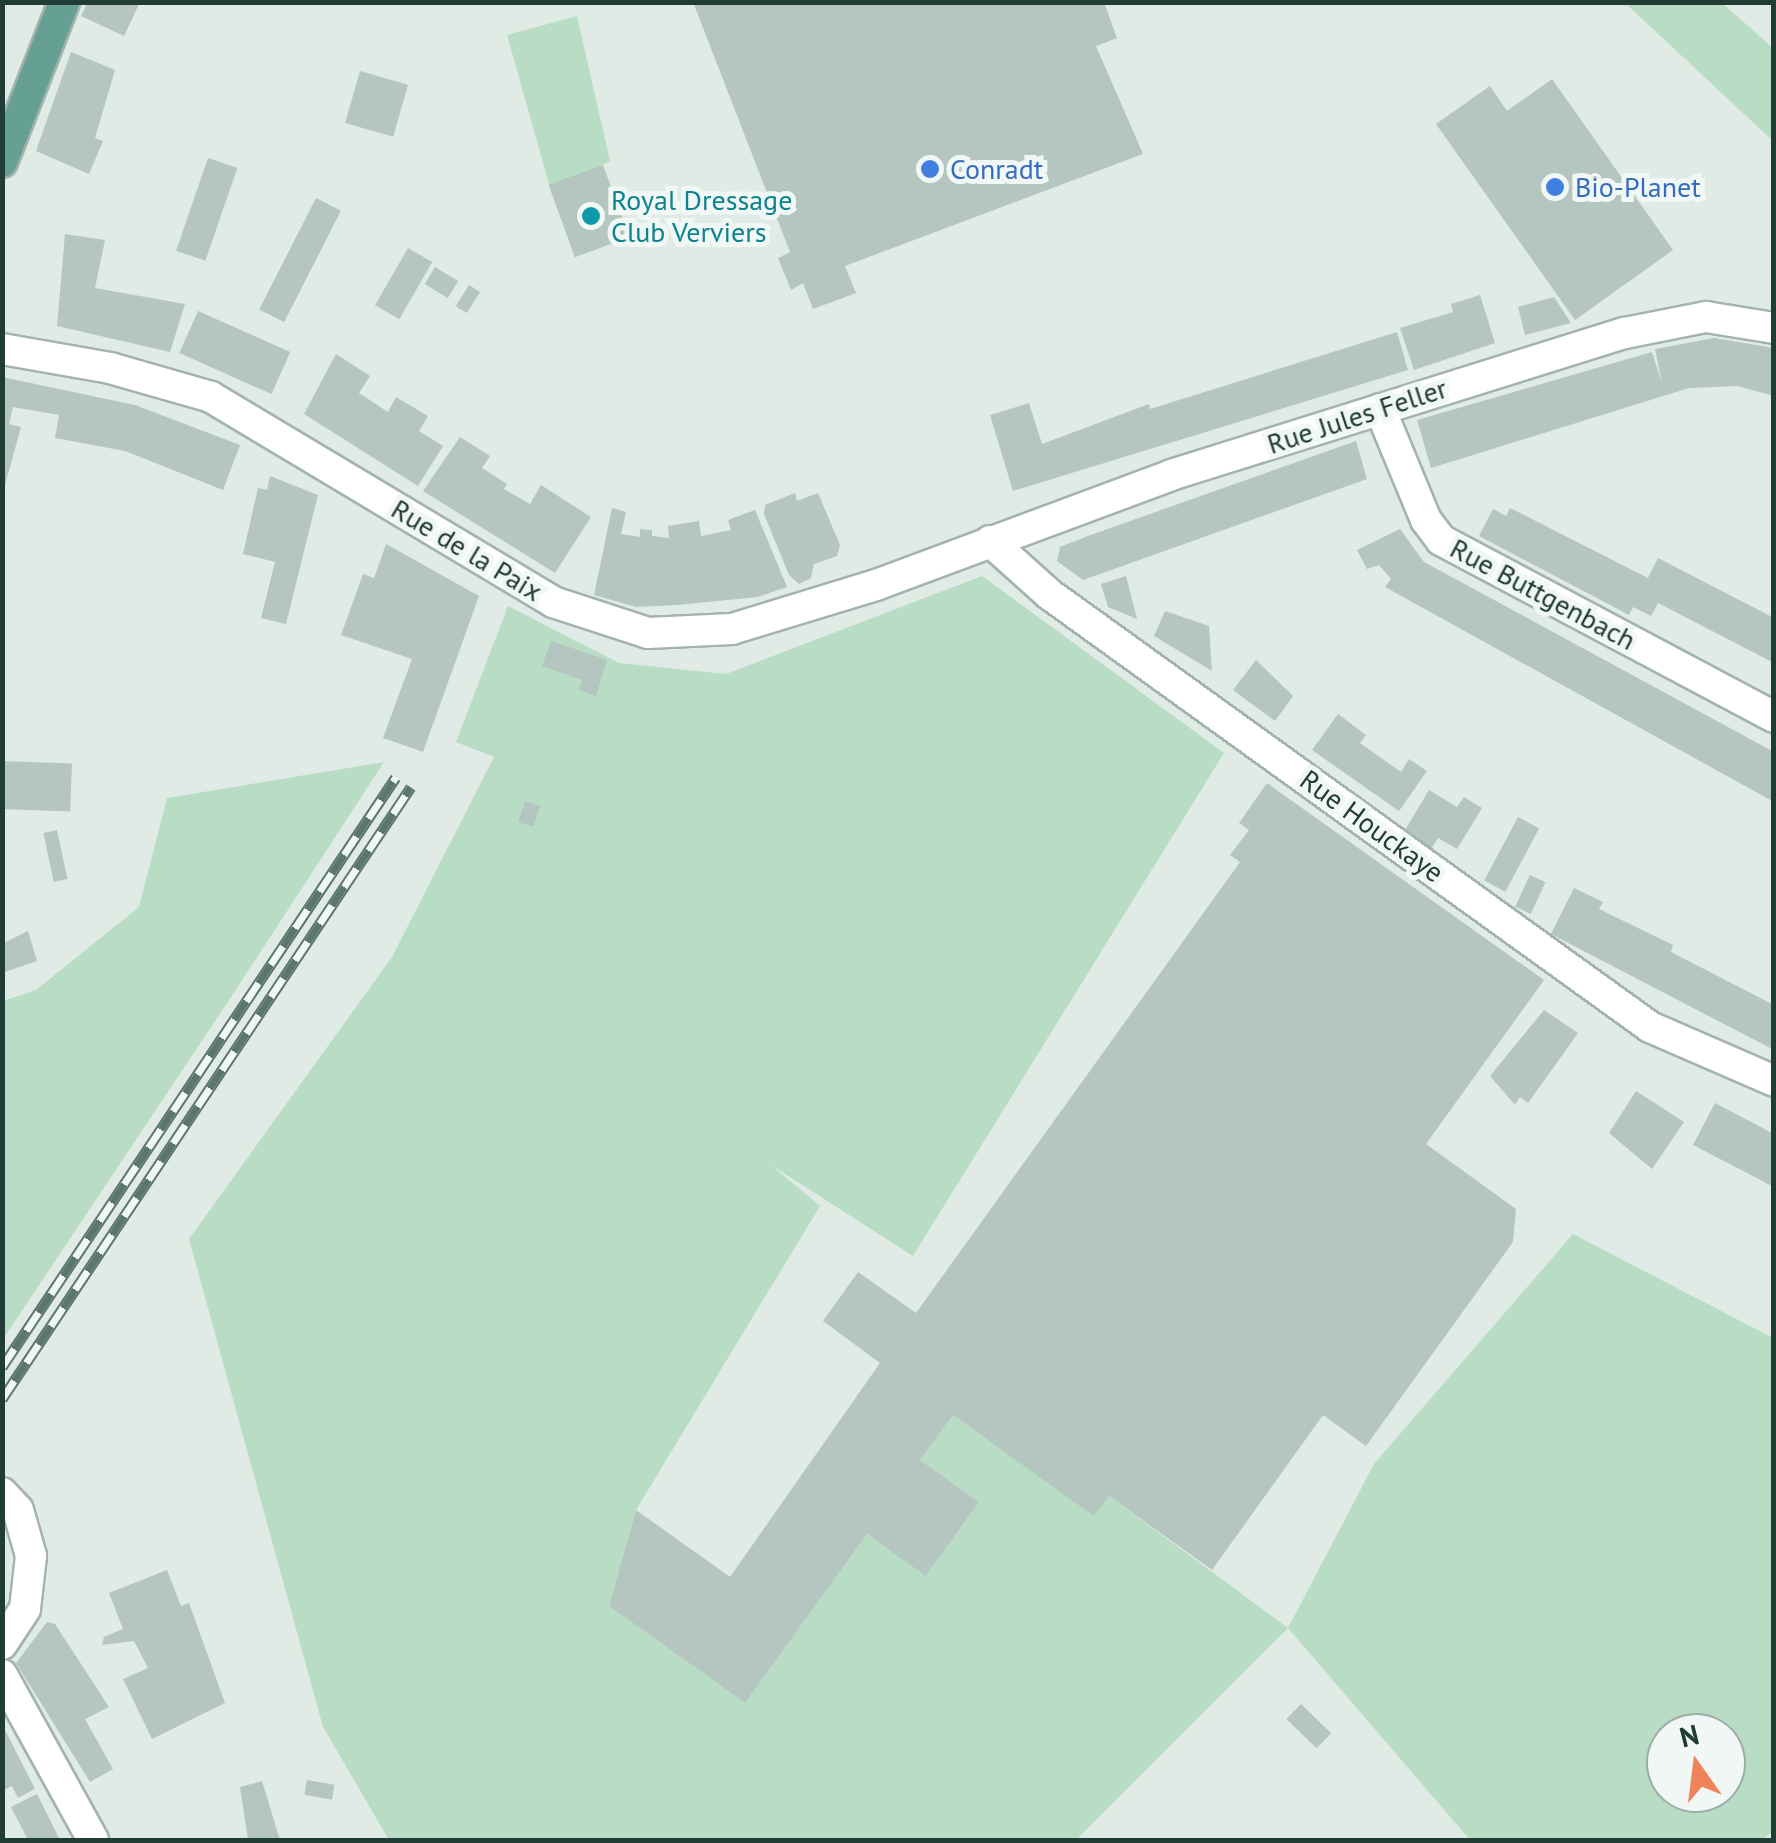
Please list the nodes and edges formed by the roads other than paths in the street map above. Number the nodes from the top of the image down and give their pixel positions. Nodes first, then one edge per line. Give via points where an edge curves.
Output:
1 (64, 2) edge
2 (11, 101) edge
3 (2, 162) edge
4 (1774, 328) edge
5 (2, 349) edge
6 (1380, 409) junction
7 (990, 541) junction
8 (949, 556) joint
9 (1774, 717) edge
10 (1774, 1081) edge
11 (2, 1492) edge
12 (2, 1644) edge
13 (2, 1675) edge
14 (93, 1840) edge

1 - 2 main road
2 - 3 main road
4 - 6 street, Rue Jules Feller via 1706,317 1664,323
5 - 8 street, Rue de la Paix via 110,368 211,397 553,602 648,632 732,629
6 - 7 street, Rue Jules Feller
6 - 9 street, Rue Buttgenbach via 1426,520 1442,540
7 - 8 street, Rue Jules Feller
7 - 10 street, Rue Houckaye via 1049,594 1650,1027
11 - 12 street via 18,1510 31,1556 25,1610
13 - 14 street

